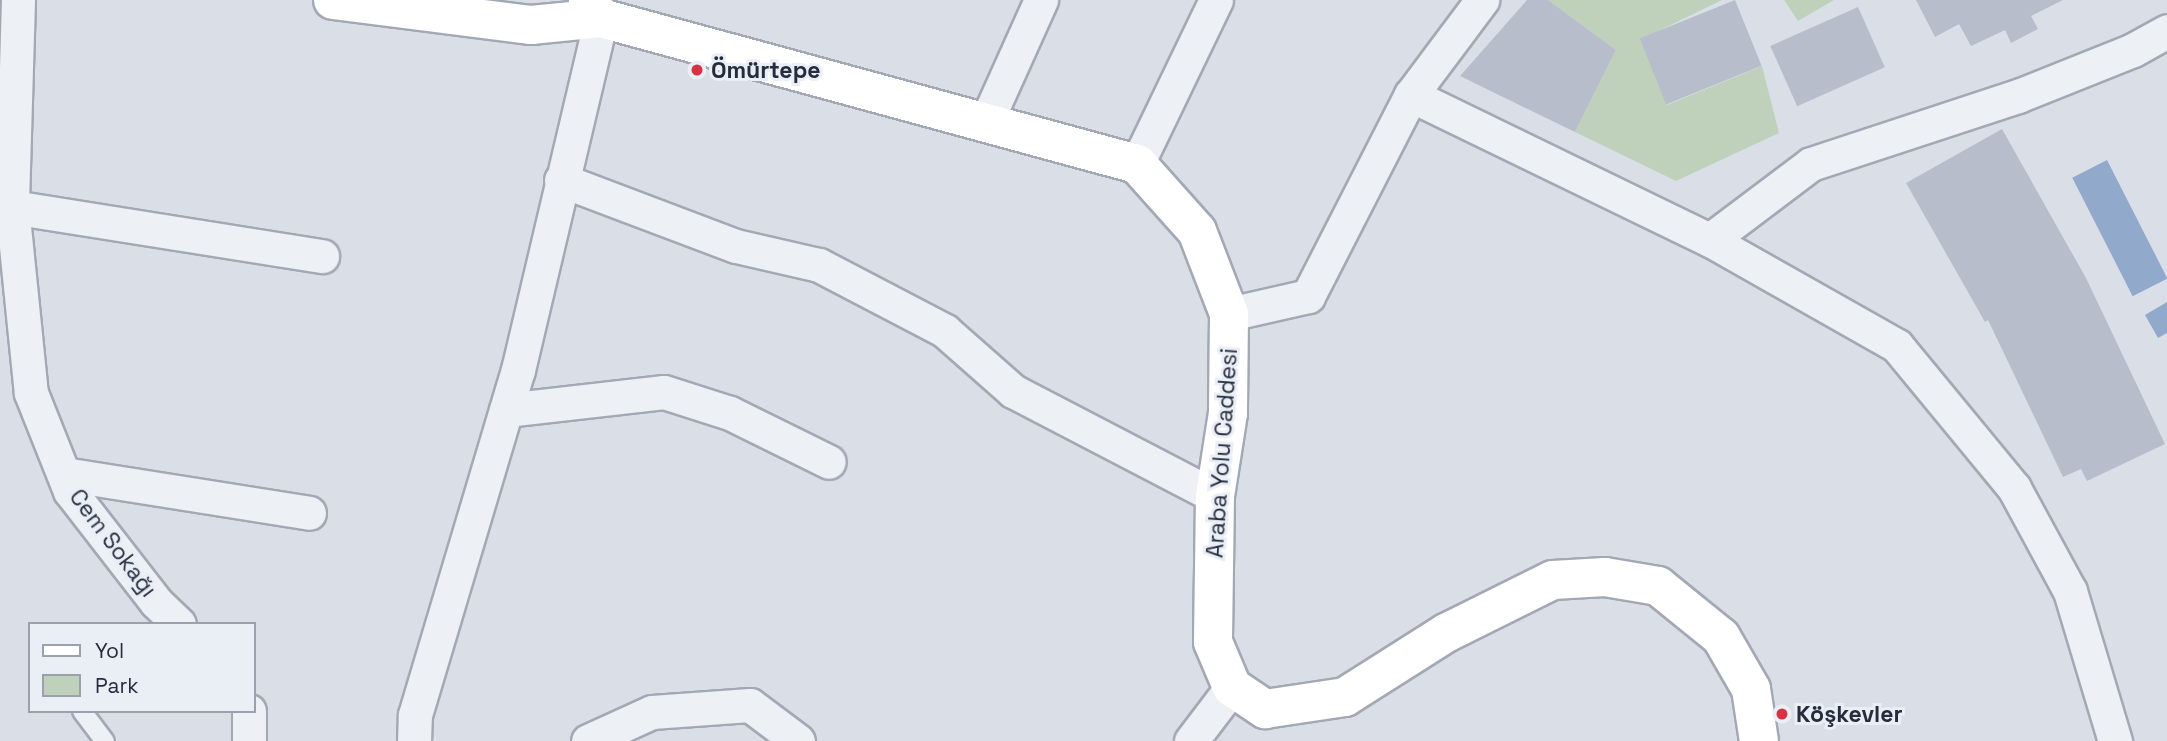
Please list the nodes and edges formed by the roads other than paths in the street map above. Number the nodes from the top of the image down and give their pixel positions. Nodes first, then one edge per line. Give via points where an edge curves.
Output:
1 (18, 0) edge
2 (333, 0) edge
3 (1041, 0) edge
4 (1216, 0) edge
5 (1482, 0) edge
6 (594, 9) edge
7 (2167, 31) edge
8 (1411, 94) junction
9 (988, 120) junction
10 (1137, 164) junction
11 (561, 180) junction
12 (12, 207) junction
13 (1710, 240) junction
14 (322, 256) dead end
15 (1229, 314) junction
16 (506, 410) junction
17 (829, 462) dead end
18 (64, 474) junction
19 (1215, 496) junction
20 (309, 513) dead end
21 (177, 622) edge
22 (1232, 687) junction
23 (84, 713) edge
24 (249, 713) edge
25 (105, 741) edge
26 (249, 741) edge
27 (414, 741) edge
28 (588, 741) edge
29 (798, 741) edge
30 (1191, 741) edge
31 (1759, 741) edge
32 (2115, 741) edge

1 - 12 street, Cem Sokağı
2 - 6 street via 531,25
3 - 9 street
4 - 10 street
5 - 8 street
6 - 9 street
6 - 11 street
7 - 13 street via 2133,50 2018,96 1811,164
8 - 13 street
8 - 15 street via 1308,296
9 - 10 street
10 - 15 street, Araba Yolu Caddesi via 1197,231
11 - 16 street
11 - 19 street via 736,246 819,265 945,331 1013,391
12 - 14 street
12 - 18 street, Cem Sokağı via 31,393
13 - 32 street via 1897,346 2014,488 2070,591
15 - 19 street, Araba Yolu Caddesi via 1228,413
16 - 17 street via 664,392 730,413
16 - 27 street via 415,715
18 - 20 street
18 - 21 street, Cem Sokağı via 86,511
19 - 22 street, Araba Yolu Caddesi via 1213,642
22 - 30 street
22 - 31 street via 1265,709 1345,697 1446,633 1553,580 1605,577 1658,586 1721,637 1751,689
23 - 25 lane
24 - 26 street
28 - 29 street via 652,712 750,705

